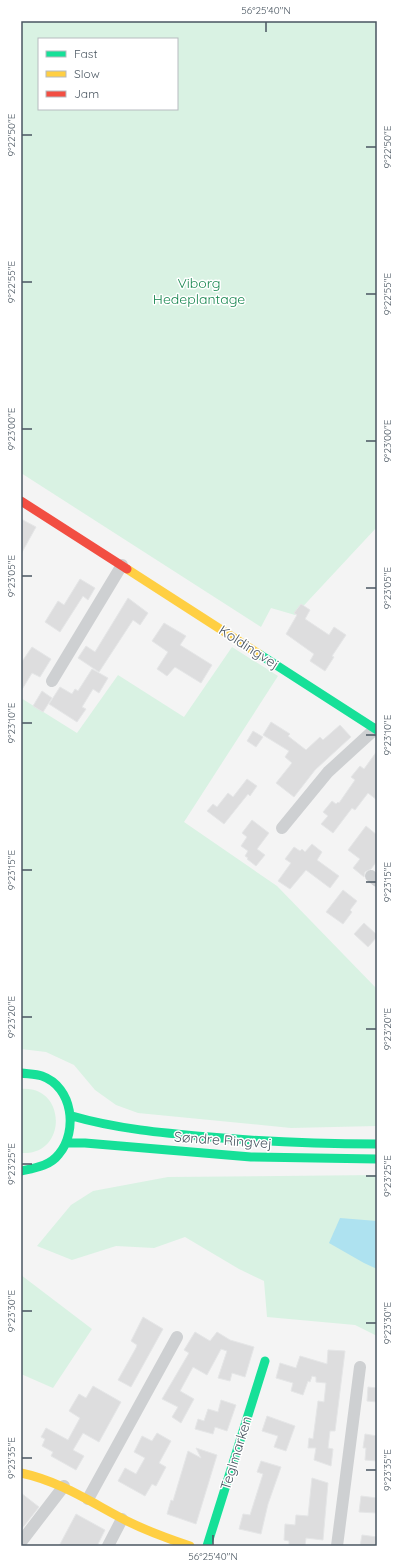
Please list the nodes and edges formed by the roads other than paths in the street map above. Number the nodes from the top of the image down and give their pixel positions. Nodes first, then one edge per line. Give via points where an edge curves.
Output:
1 (21, 501) edge
2 (122, 565) junction
3 (52, 681) dead end
4 (376, 730) edge
5 (282, 828) dead end
6 (21, 1073) edge
7 (72, 1116) junction
8 (67, 1143) junction
9 (377, 1144) edge
10 (377, 1159) edge
11 (24, 1173) edge
12 (177, 1337) dead end
13 (265, 1361) dead end
14 (360, 1367) dead end
15 (21, 1473) edge
16 (64, 1486) junction
17 (88, 1499) junction
18 (122, 1519) junction
19 (21, 1542) edge
20 (185, 1545) edge
21 (108, 1546) edge
22 (207, 1546) edge
23 (337, 1546) edge

1 - 2 street, Koldingvej
2 - 3 street
2 - 4 street, Koldingvej
4 - 5 street, Koldingvej via 328,772
6 - 7 street via 37,1074 57,1086 69,1105
7 - 8 street via 72,1130
7 - 9 street, Søndre Ringvej via 94,1123 184,1135 268,1141
8 - 10 street, Søndre Ringvej via 251,1157
8 - 11 street via 51,1162
12 - 17 street
13 - 22 street, Teglmarken
14 - 23 street
15 - 16 street via 38,1476
16 - 17 street
16 - 19 street
17 - 18 street
18 - 20 street
18 - 21 street

